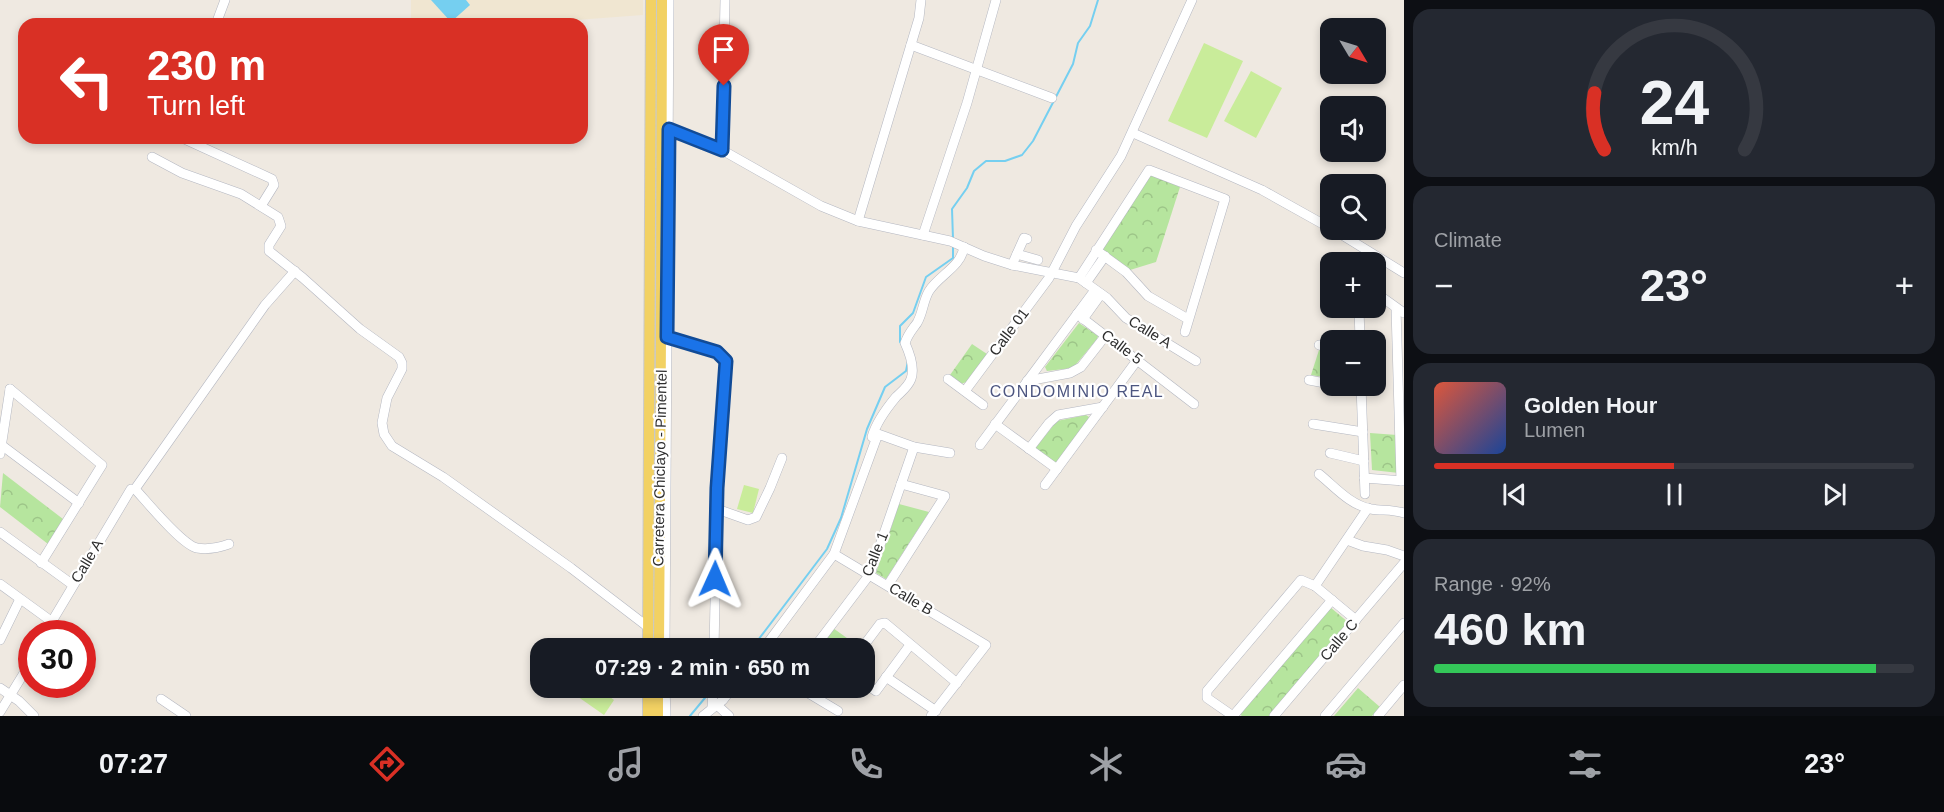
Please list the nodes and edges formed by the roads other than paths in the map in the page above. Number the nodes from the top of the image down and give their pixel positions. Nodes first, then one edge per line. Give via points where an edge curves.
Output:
1 (225, 0) edge
2 (651, 0) edge
3 (662, 0) edge
4 (669, 0) edge
5 (725, 0) edge
6 (921, 0) edge
7 (996, 0) edge
8 (1192, 0) edge
9 (656, 17) junction
10 (218, 18) edge
11 (910, 45) junction
12 (976, 70) junction
13 (1052, 98) dead end
14 (665, 128) junction
15 (1133, 132) junction
16 (195, 144) edge
17 (722, 150) junction
18 (152, 158) dead end
19 (261, 206) junction
20 (858, 221) junction
21 (1320, 222) edge
22 (923, 235) junction
23 (1027, 239) dead end
24 (1350, 240) edge
25 (958, 244) junction
26 (1096, 250) junction
27 (1017, 254) junction
28 (1105, 256) junction
29 (1038, 260) dead end
30 (1012, 265) junction
31 (295, 271) junction
32 (1053, 272) junction
33 (1404, 273) edge
34 (1083, 281) junction
35 (1098, 292) junction
36 (1386, 300) edge
37 (1400, 310) edge
38 (1080, 317) junction
39 (1188, 319) junction
40 (1185, 332) dead end
41 (1106, 335) junction
42 (664, 336) junction
43 (1138, 359) junction
44 (1196, 361) dead end
45 (948, 379) dead end
46 (1309, 380) dead end
47 (1027, 381) junction
48 (1320, 382) edge
49 (965, 392) junction
50 (1361, 396) edge
51 (1194, 404) dead end
52 (983, 405) dead end
53 (1103, 407) junction
54 (1313, 423) dead end
55 (995, 424) junction
56 (1363, 432) junction
57 (872, 437) dead end
58 (981, 445) dead end
59 (0, 447) edge
60 (914, 447) junction
61 (1029, 450) junction
62 (950, 453) dead end
63 (1330, 453) dead end
64 (782, 458) dead end
65 (1364, 461) junction
66 (1057, 469) junction
67 (1319, 474) dead end
68 (1364, 478) junction
69 (1403, 481) edge
70 (901, 484) junction
71 (1045, 485) dead end
72 (131, 489) dead end
73 (1365, 494) dead end
74 (79, 503) junction
75 (1368, 508) junction
76 (717, 509) junction
77 (1404, 513) edge
78 (0, 532) edge
79 (1347, 540) junction
80 (230, 544) dead end
81 (834, 554) junction
82 (1404, 556) edge
83 (41, 563) junction
84 (1404, 563) edge
85 (870, 574) junction
86 (0, 584) edge
87 (73, 585) junction
88 (888, 585) junction
89 (1315, 586) junction
90 (20, 599) junction
91 (1332, 600) junction
92 (50, 620) edge
93 (52, 620) edge
94 (1356, 620) junction
95 (1404, 623) edge
96 (654, 627) junction
97 (651, 638) edge
98 (656, 638) edge
99 (665, 638) edge
100 (714, 638) edge
101 (771, 638) edge
102 (822, 638) edge
103 (870, 638) edge
104 (0, 640) edge
105 (910, 645) junction
106 (886, 677) junction
107 (18, 682) edge
108 (957, 683) junction
109 (1404, 685) edge
110 (0, 688) edge
111 (875, 690) edge
112 (10, 695) junction
113 (648, 698) edge
114 (658, 698) edge
115 (665, 698) edge
116 (714, 698) edge
117 (723, 698) edge
118 (816, 698) edge
119 (161, 699) dead end
120 (715, 706) junction
121 (838, 711) dead end
122 (0, 712) edge
123 (934, 713) edge
124 (34, 716) edge
125 (185, 716) edge
126 (648, 716) edge
127 (658, 716) edge
128 (666, 716) edge
129 (704, 716) edge
130 (729, 716) edge
131 (1233, 716) edge
132 (1274, 716) edge
133 (1325, 716) edge
134 (1378, 716) edge

1 - 10 street
2 - 9 main road, Carretera Chiclayo - Pimentel
3 - 9 main road, Carretera Chiclayo - Pimentel
4 - 14 street
5 - 17 street
6 - 11 street
7 - 12 street
8 - 15 street, Calle 01
9 - 14 main road, Carretera Chiclayo - Pimentel
9 - 96 main road, Carretera Chiclayo - Pimentel
11 - 12 street
11 - 20 street
12 - 13 street
12 - 22 street
14 - 17 street
14 - 42 main road, Carretera Chiclayo - Pimentel
15 - 21 street via 1262,190
15 - 32 street, Calle 01
16 - 19 street via 272,179 273,185
17 - 20 street via 821,206
18 - 19 street
19 - 31 street via 281,221 269,251
20 - 22 street
22 - 25 street
23 - 27 street via 1024,238
24 - 33 street
25 - 30 street
25 - 57 street via 963,253 928,293 918,322 905,343 910,354 911,378 875,427
26 - 28 street
26 - 34 street
26 - 39 street via 1149,170 1225,199
27 - 29 street
27 - 30 street
28 - 34 street
28 - 39 street via 1148,296
30 - 32 street
31 - 80 street via 265,305 135,489 195,548 214,549
31 - 96 street via 400,360 402,369 387,398 382,423 392,446 443,477
32 - 34 street
32 - 49 street, Calle 01
34 - 35 street, Calle A
35 - 38 street
35 - 44 street, Calle A via 1126,318
36 - 37 street
37 - 69 street
38 - 41 street, Calle 5
38 - 47 street
39 - 40 street
41 - 43 street, Calle 5
41 - 47 street via 1081,367 1070,373
42 - 76 street via 717,352 726,361
42 - 96 main road, Carretera Chiclayo - Pimentel
42 - 99 street
43 - 51 street, Calle 5
43 - 53 street
45 - 49 street
46 - 48 street
47 - 55 street
49 - 52 street
50 - 56 street
53 - 61 street via 1058,415
53 - 66 street
54 - 56 street
55 - 58 street
55 - 61 street
56 - 65 street
59 - 74 street
59 - 74 street via 10,388 102,465
60 - 62 street
60 - 70 street, Calle 1
60 - 81 street via 878,434
61 - 66 street
63 - 65 street
64 - 76 street via 756,517 748,520
65 - 68 street
66 - 71 street
67 - 75 street via 1352,501
68 - 69 street
68 - 73 street
70 - 85 street, Calle 1
70 - 88 street via 945,496
72 - 87 street, Calle A
74 - 83 street
75 - 77 street
75 - 79 street
76 - 100 street
78 - 83 street
79 - 82 street
79 - 89 street
81 - 85 street, Calle B
81 - 101 street
83 - 87 street
84 - 94 street, Calle C
85 - 88 street, Calle B
85 - 102 street, Calle 1
86 - 90 street
87 - 93 street, Calle A
88 - 108 street, Calle B via 986,645
89 - 91 street
89 - 131 street via 1301,580 1207,691 1207,698
90 - 92 street
90 - 104 street
91 - 94 street
91 - 131 street
94 - 132 street, Calle C
95 - 133 street
96 - 97 main road, Carretera Chiclayo - Pimentel
96 - 98 main road, Carretera Chiclayo - Pimentel
103 - 105 street via 885,623
105 - 106 street
105 - 108 street
106 - 111 street
106 - 123 street
107 - 112 street
108 - 123 street
109 - 134 street
110 - 112 street
112 - 122 street
112 - 124 street
113 - 126 main road
114 - 127 main road
115 - 128 street
116 - 120 street
117 - 120 street
118 - 121 street
119 - 125 street
120 - 129 street
120 - 130 street

